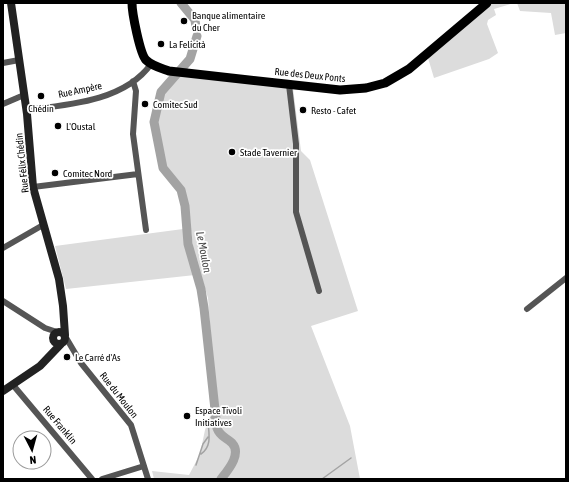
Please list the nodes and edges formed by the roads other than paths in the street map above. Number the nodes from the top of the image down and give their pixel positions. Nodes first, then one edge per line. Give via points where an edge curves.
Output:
1 (11, 3) edge
2 (132, 3) edge
3 (488, 3) edge
4 (19, 60) junction
5 (3, 63) edge
6 (151, 64) junction
7 (133, 81) junction
8 (289, 85) junction
9 (24, 96) junction
10 (3, 104) edge
11 (26, 110) junction
12 (138, 174) junction
13 (33, 187) junction
14 (43, 225) junction
15 (146, 230) dead end
16 (3, 248) edge
17 (566, 278) edge
18 (319, 291) dead end
19 (3, 302) edge
20 (527, 309) dead end
21 (60, 338) junction
22 (13, 385) junction
23 (3, 391) edge
24 (144, 466) junction
25 (92, 479) edge
26 (102, 479) edge
27 (148, 479) edge

1 - 4 street, Rue Félix Chédin
2 - 6 main road via 142,52
3 - 8 main road, Rue des Deux Ponts via 409,69 385,83 345,91
4 - 5 street
4 - 9 street, Rue Félix Chédin
6 - 7 street, Rue Ampère
6 - 8 main road, Rue des Deux Ponts via 169,70
7 - 11 street, Rue Ampère via 101,97
7 - 12 street via 136,91 133,134
8 - 18 street via 296,144 296,212
9 - 10 street
9 - 11 street, Rue Félix Chédin
11 - 13 street, Rue Félix Chédin
12 - 13 street
12 - 15 street
13 - 14 street, Rue Félix Chédin
14 - 16 street
14 - 21 street, Rue Félix Chédin via 59,279 64,319
17 - 20 street
19 - 21 street, Rue du Moulon
21 - 22 street, Rue Félix Chédin via 52,354
21 - 24 street, Rue du Moulon via 73,350 130,425
22 - 23 street, Rue Félix Chédin
22 - 25 street, Rue Franklin
24 - 26 street
24 - 27 street, Rue du Moulon

